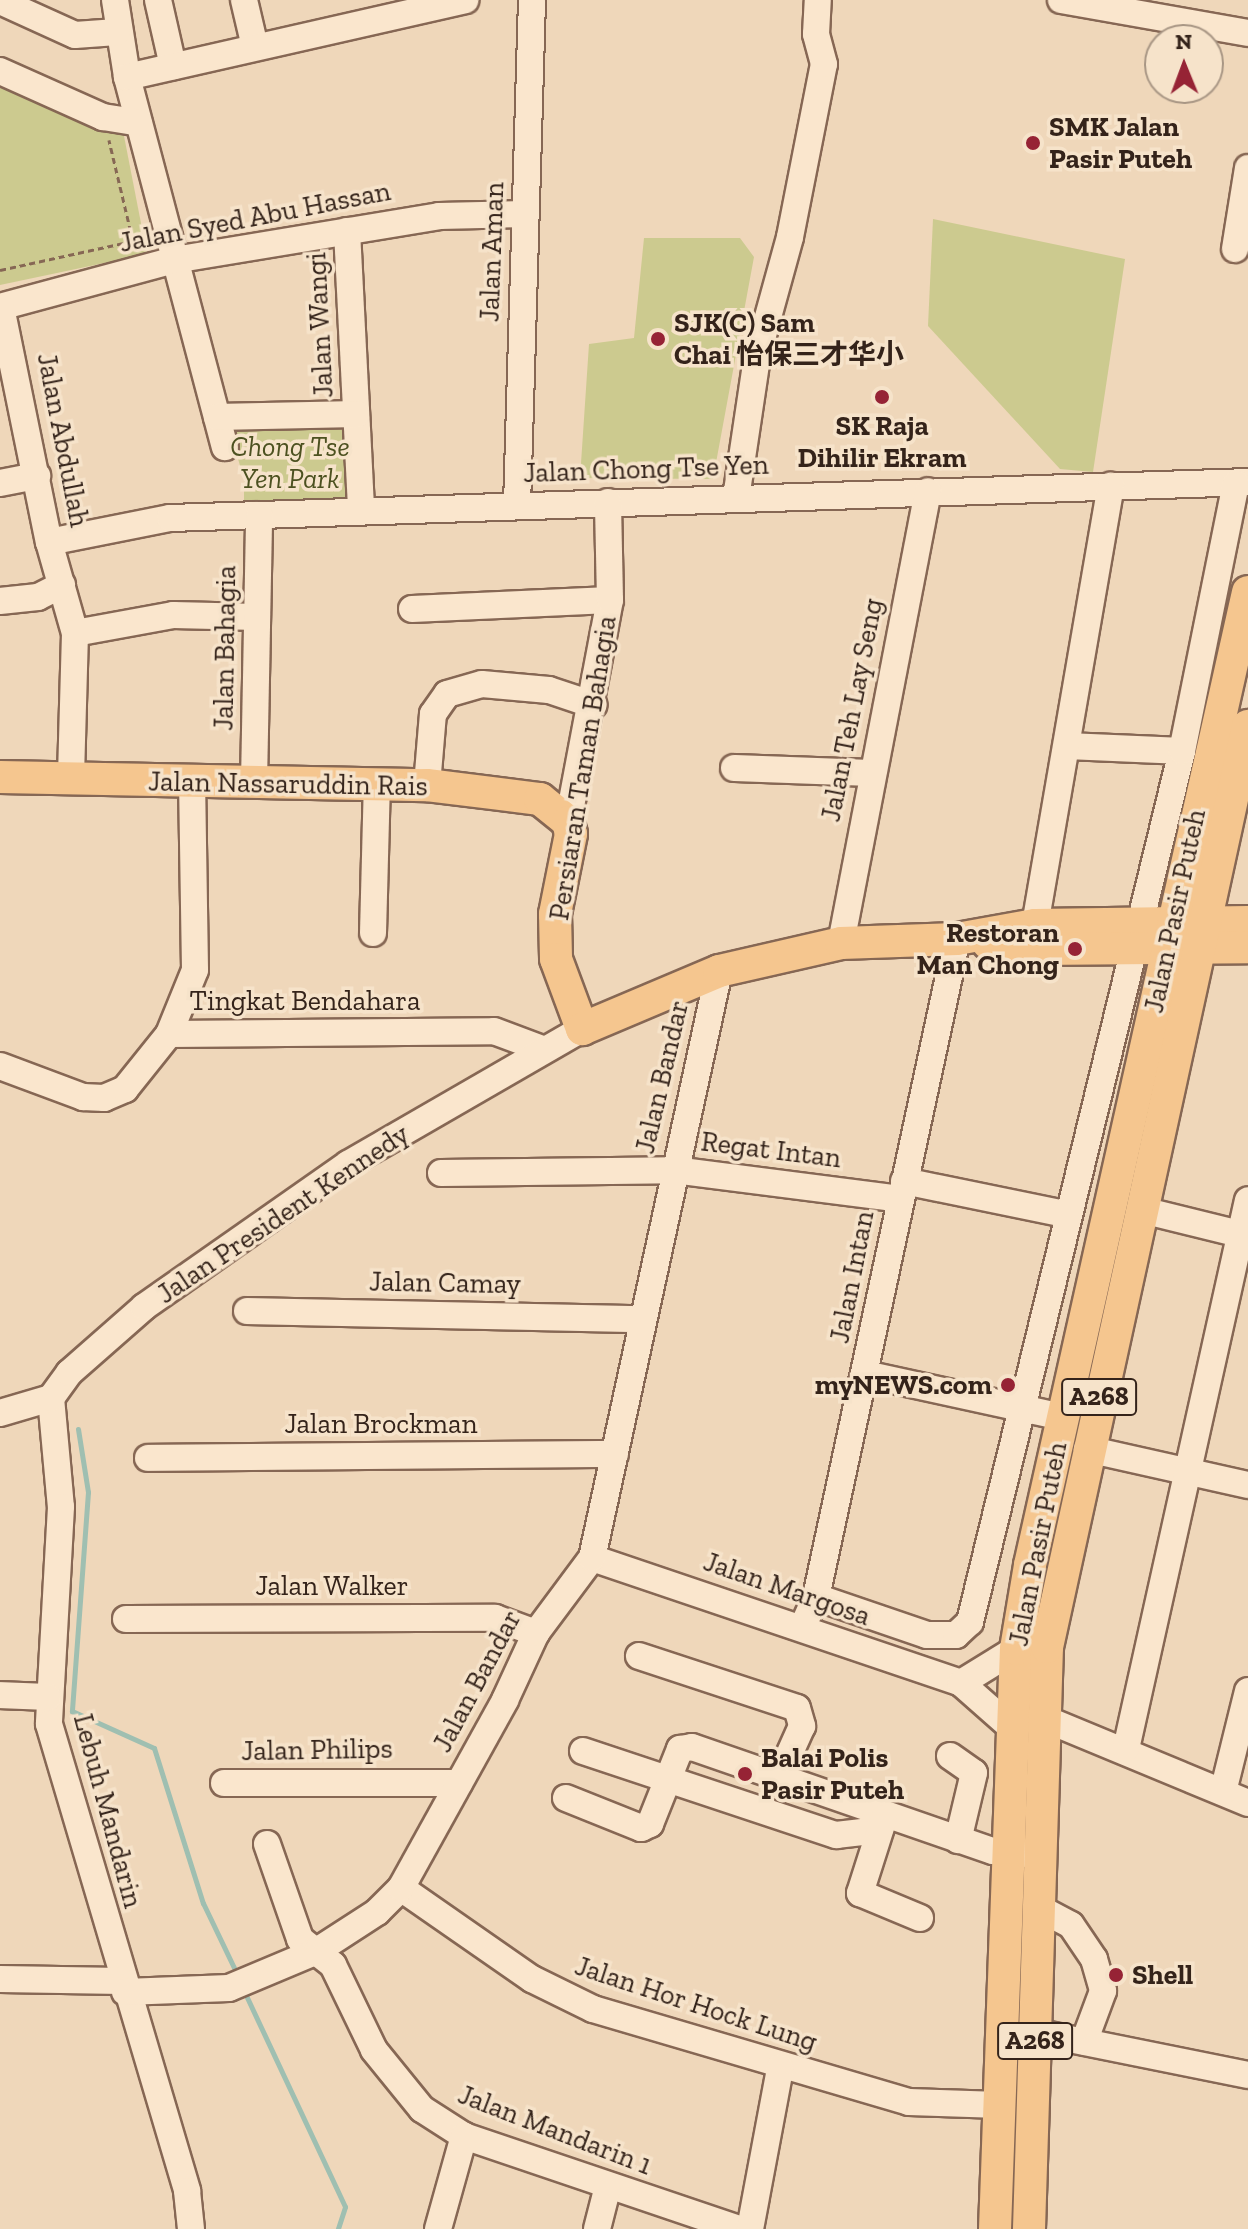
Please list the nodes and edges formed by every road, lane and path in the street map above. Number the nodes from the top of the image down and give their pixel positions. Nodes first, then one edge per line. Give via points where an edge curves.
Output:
1 (115, 0) edge
2 (158, 0) edge
3 (244, 0) edge
4 (465, 0) edge
5 (532, 0) edge
6 (818, 0) edge
7 (1061, 0) edge
8 (0, 1) edge
9 (117, 32) junction
10 (1248, 33) edge
11 (255, 47) junction
12 (173, 66) junction
13 (0, 71) edge
14 (127, 77) junction
15 (103, 117) junction
16 (139, 123) junction
17 (1248, 168) edge
18 (525, 214) junction
19 (347, 231) junction
20 (1235, 249) dead end
21 (174, 260) junction
22 (0, 270) edge
23 (1, 307) edge
24 (356, 414) junction
25 (217, 417) junction
26 (225, 447) dead end
27 (37, 476) junction
28 (1242, 482) edge
29 (0, 483) edge
30 (1111, 486) junction
31 (928, 491) junction
32 (736, 498) junction
33 (608, 502) junction
34 (517, 506) junction
35 (361, 511) junction
36 (259, 515) junction
37 (49, 542) junction
38 (62, 585) junction
39 (1248, 592) edge
40 (610, 600) junction
41 (0, 601) edge
42 (412, 609) dead end
43 (257, 617) junction
44 (75, 633) junction
45 (594, 705) junction
46 (1248, 726) edge
47 (1068, 746) junction
48 (1182, 751) junction
49 (734, 768) dead end
50 (872, 773) junction
51 (0, 777) edge
52 (71, 779) junction
53 (192, 781) junction
54 (254, 783) junction
55 (377, 785) junction
56 (427, 785) junction
57 (568, 822) junction
58 (1248, 922) edge
59 (1035, 925) junction
60 (373, 933) dead end
61 (1170, 935) junction
62 (1206, 935) junction
63 (1138, 936) junction
64 (957, 939) junction
65 (841, 943) junction
66 (1248, 947) edge
67 (719, 971) junction
68 (582, 1029) junction
69 (169, 1034) junction
70 (545, 1050) junction
71 (0, 1066) edge
72 (674, 1170) junction
73 (441, 1173) dead end
74 (902, 1190) junction
75 (1248, 1200) edge
76 (1142, 1210) junction
77 (1069, 1215) junction
78 (1244, 1235) edge
79 (247, 1311) dead end
80 (641, 1319) junction
81 (865, 1374) junction
82 (51, 1398) junction
83 (1023, 1410) junction
84 (0, 1413) edge
85 (1063, 1417) junction
86 (1087, 1449) junction
87 (615, 1454) junction
88 (148, 1458) dead end
89 (1187, 1471) junction
90 (1248, 1485) edge
91 (592, 1558) junction
92 (816, 1597) junction
93 (126, 1619) dead end
94 (803, 1626) junction
95 (536, 1633) junction
96 (1016, 1649) junction
97 (639, 1656) dead end
98 (961, 1683) junction
99 (1248, 1691) edge
100 (0, 1695) edge
101 (48, 1697) junction
102 (1043, 1718) junction
103 (1012, 1728) junction
104 (1126, 1749) junction
105 (583, 1751) dead end
106 (950, 1756) dead end
107 (780, 1775) junction
108 (668, 1781) junction
109 (224, 1783) dead end
110 (459, 1783) junction
111 (1223, 1792) junction
112 (566, 1798) dead end
113 (1248, 1803) edge
114 (883, 1822) junction
115 (958, 1840) junction
116 (267, 1844) dead end
117 (1023, 1854) junction
118 (401, 1888) junction
119 (1037, 1907) junction
120 (920, 1918) dead end
121 (317, 1951) junction
122 (0, 1979) edge
123 (123, 1986) junction
124 (1035, 2032) junction
125 (1084, 2042) junction
126 (780, 2068) junction
127 (1248, 2075) edge
128 (1000, 2105) junction
129 (464, 2136) junction
130 (608, 2186) junction
131 (191, 2229) edge
132 (438, 2229) edge
133 (597, 2229) edge
134 (738, 2229) edge
135 (750, 2229) edge
136 (995, 2229) edge
137 (1029, 2229) edge

1 - 9 street
2 - 12 street
3 - 11 street
4 - 11 street
5 - 18 street, Jalan Aman
6 - 32 street via 816,34 824,64 790,237 757,357
7 - 10 street
8 - 9 street via 75,35
9 - 14 street
11 - 12 street
12 - 14 street
13 - 15 street
14 - 16 street
15 - 16 street
15 - 22 path via 133,241
16 - 21 street
17 - 20 street
18 - 19 street, Jalan Syed Abu Hassan via 439,216
18 - 34 street, Jalan Aman
19 - 21 street, Jalan Syed Abu Hassan
19 - 24 street, Jalan Wangi
21 - 23 street, Jalan Syed Abu Hassan
21 - 25 street
23 - 27 street, Jalan Abdullah
24 - 25 street
24 - 35 street, Jalan Wangi
25 - 26 street
27 - 29 street
27 - 37 street, Jalan Abdullah
28 - 30 street, Jalan Chong Tse Yen
28 - 48 street
30 - 31 street, Jalan Chong Tse Yen
30 - 47 street
31 - 32 street, Jalan Chong Tse Yen
31 - 50 street, Jalan Teh Lay Seng
32 - 33 street, Jalan Chong Tse Yen
33 - 34 street, Jalan Chong Tse Yen
33 - 40 street, Persiaran Taman Bahagia
34 - 35 street, Jalan Chong Tse Yen
35 - 36 street, Jalan Chong Tse Yen
36 - 37 street, Jalan Chong Tse Yen via 170,518
36 - 43 street, Jalan Bahagia
37 - 38 street, Jalan Abdullah
38 - 41 street via 38,597
38 - 44 street, Jalan Abdullah
39 - 61 main road, Jalan Pasir Puteh / A268
40 - 42 street
40 - 45 street, Persiaran Taman Bahagia
43 - 44 street via 173,615
43 - 54 street, Jalan Bahagia
44 - 52 street, Jalan Abdullah
45 - 56 street via 549,690 482,684 447,694 433,714
45 - 57 street, Persiaran Taman Bahagia
46 - 62 main road, Jalan Pasir Puteh / A268
47 - 48 street
47 - 59 street
48 - 63 street
49 - 50 street
50 - 65 street, Jalan Teh Lay Seng
51 - 52 main road, Jalan Nassaruddin Rais
52 - 53 main road, Jalan Nassaruddin Rais
53 - 54 main road, Jalan Nassaruddin Rais
53 - 69 street via 195,970
54 - 55 main road, Jalan Nassaruddin Rais
55 - 56 main road, Jalan Nassaruddin Rais
55 - 60 street
56 - 57 main road, Jalan Nassaruddin Rais via 540,799
57 - 68 main road, Persiaran Taman Bahagia via 571,834 555,914 556,959
58 - 62 main road
59 - 63 main road
59 - 64 main road
61 - 62 main road
61 - 63 main road
61 - 85 main road, Jalan Pasir Puteh / A268
62 - 66 main road
62 - 76 main road, Jalan Pasir Puteh / A268
63 - 64 main road via 1034,949
63 - 77 street
64 - 65 main road
64 - 74 street, Jalan Intan
65 - 67 main road
67 - 68 main road
67 - 72 street, Jalan Bandar
68 - 70 street, Jalan President Kennedy
69 - 70 street, Tingkat Bendahara via 494,1031
69 - 71 street, Tingkat Bendahara via 125,1089 104,1098 83,1097
70 - 82 street, Jalan President Kennedy via 309,1191 144,1307 69,1373
72 - 73 street, Regat Intan
72 - 74 street, Regat Intan
72 - 80 street, Jalan Bandar
74 - 77 street, Regat Intan
74 - 81 street, Jalan Intan
75 - 78 street
76 - 78 street
76 - 86 main road, Jalan Pasir Puteh / A268
77 - 83 street
78 - 89 street
79 - 80 street, Jalan Camay
80 - 87 street, Jalan Bandar
81 - 83 street
81 - 92 street, Jalan Intan
82 - 84 street
82 - 101 street, Lebuh Mandarin via 61,1507
83 - 85 street
83 - 92 street via 970,1622 956,1635 927,1635
85 - 96 main road, Jalan Pasir Puteh / A268
86 - 89 street
86 - 102 main road, Jalan Pasir Puteh / A268 via 1047,1647
87 - 88 street, Jalan Brockman
87 - 91 street, Jalan Bandar
89 - 90 street
89 - 104 street
91 - 94 street, Jalan Margosa
91 - 95 street, Jalan Bandar
92 - 94 street, Jalan Intan
93 - 95 street, Jalan Walker via 495,1618
94 - 98 street, Jalan Margosa
95 - 110 street, Jalan Bandar
96 - 98 street
96 - 103 main road, Jalan Pasir Puteh / A268
97 - 107 street via 797,1708 802,1726
98 - 103 street
99 - 111 street
100 - 101 street
101 - 123 street, Lebuh Mandarin via 55,1759
102 - 104 street
102 - 117 main road, Jalan Pasir Puteh / A268
103 - 117 main road, Jalan Pasir Puteh / A268
104 - 111 street
105 - 108 street
106 - 115 street via 974,1773
107 - 108 street via 692,1747 680,1749
107 - 114 street
108 - 112 street via 650,1824 641,1828
108 - 114 street via 836,1835
109 - 110 street, Jalan Philips
110 - 118 street, Jalan Bandar
111 - 113 street
114 - 115 street
114 - 120 street via 860,1893
115 - 117 street
116 - 121 street, Jalan Mandarin 1 via 295,1930
117 - 119 main road, Jalan Pasir Puteh / A268
117 - 128 main road, Jalan Pasir Puteh / A268
118 - 121 street, Jalan Bandar via 377,1912
118 - 126 street, Jalan Hor Hock Lung via 559,1994
119 - 124 main road, Jalan Pasir Puteh / A268
119 - 125 street via 1071,1925 1094,1959 1103,1991
121 - 123 street, Jalan Bandar via 240,1984
121 - 129 street, Jalan Mandarin 1 via 333,1965 389,2075 422,2109
122 - 123 street, Jalan Bandar
123 - 131 street, Lebuh Mandarin via 187,2191
124 - 125 street
124 - 137 main road, Jalan Pasir Puteh / A268
125 - 127 street
126 - 128 street, Jalan Hor Hock Lung via 909,2102
126 - 135 street
128 - 136 main road, Jalan Pasir Puteh / A268
129 - 130 street, Jalan Mandarin 1
129 - 132 street
130 - 133 street
130 - 134 street, Jalan Mandarin 1

